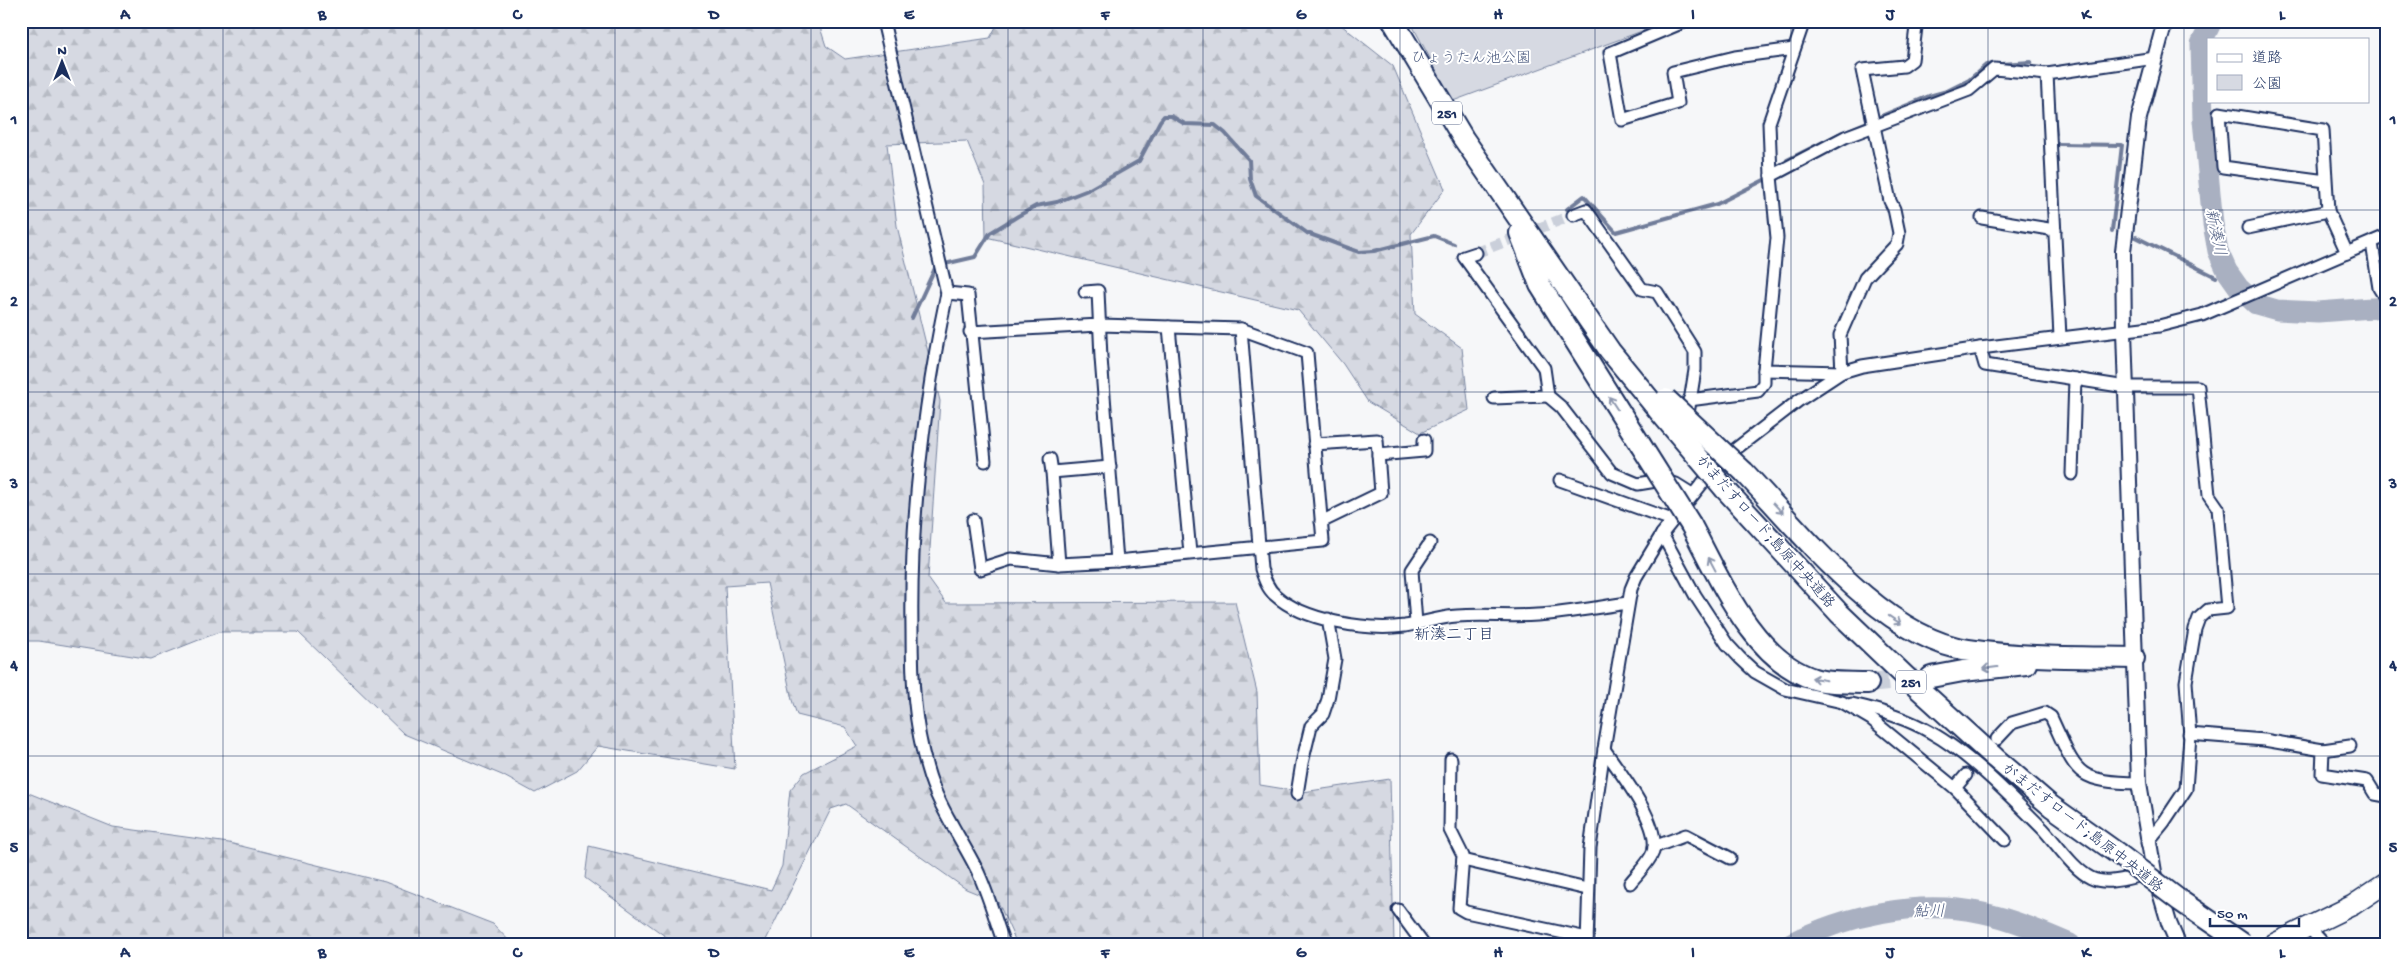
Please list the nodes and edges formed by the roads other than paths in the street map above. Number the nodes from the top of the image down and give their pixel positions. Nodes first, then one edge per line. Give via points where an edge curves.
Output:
1 (883, 21) edge
2 (1393, 21) edge
3 (1686, 21) edge
4 (1804, 21) edge
5 (1909, 21) edge
6 (2165, 21) edge
7 (1794, 49) junction
8 (2155, 58) junction
9 (2047, 74) junction
10 (1874, 126) junction
11 (1771, 176) junction
12 (2326, 181) junction
13 (1507, 201) junction
14 (2328, 210) junction
15 (1572, 215) tunnel mouth
16 (1982, 218) dead end
17 (2248, 228) dead end
18 (2055, 230) junction
19 (2386, 236) edge
20 (2372, 243) junction
21 (1476, 253) dead end
22 (2347, 254) junction
23 (1085, 292) dead end
24 (947, 294) junction
25 (2386, 299) edge
26 (1100, 325) junction
27 (1170, 327) junction
28 (1240, 329) junction
29 (2124, 331) junction
30 (970, 332) junction
31 (2060, 337) junction
32 (1980, 348) junction
33 (1764, 370) junction
34 (1842, 372) junction
35 (2075, 379) junction
36 (2126, 387) junction
37 (1548, 396) junction
38 (1494, 398) dead end
39 (1689, 400) junction
40 (1662, 405) junction
41 (1424, 440) dead end
42 (1314, 444) junction
43 (1378, 455) junction
44 (1050, 459) dead end
45 (985, 461) dead end
46 (1720, 461) junction
47 (1110, 467) junction
48 (1052, 472) junction
49 (2072, 474) dead end
50 (1560, 480) dead end
51 (1692, 494) junction
52 (973, 520) dead end
53 (1321, 522) junction
54 (1682, 522) junction
55 (1662, 534) junction
56 (1430, 544) dead end
57 (1258, 546) junction
58 (1190, 553) junction
59 (1117, 560) junction
60 (1059, 564) junction
61 (1628, 603) junction
62 (1328, 619) junction
63 (1416, 624) junction
64 (2108, 658) junction
65 (2134, 658) junction
66 (1931, 677) tunnel mouth
67 (1868, 683) tunnel mouth
68 (1842, 702) junction
69 (2189, 734) junction
70 (1997, 739) dead end
71 (2350, 746) dead end
72 (1604, 749) junction
73 (2323, 750) junction
74 (1451, 759) dead end
75 (1966, 775) dead end
76 (2139, 783) junction
77 (1955, 788) junction
78 (1297, 794) dead end
79 (2386, 796) edge
80 (2005, 840) dead end
81 (2147, 843) junction
82 (1654, 847) junction
83 (1730, 858) dead end
84 (1463, 860) junction
85 (2154, 872) junction
86 (1630, 883) dead end
87 (2386, 883) edge
88 (1587, 889) junction
89 (1398, 910) dead end
90 (2309, 928) junction
91 (1587, 941) edge
92 (1004, 944) edge
93 (1423, 944) edge
94 (2178, 944) edge
95 (2243, 944) edge
96 (2273, 944) edge
97 (2324, 944) edge

1 - 24 street
2 - 13 highway, がまだすロード;島原中央道路 / 251 via 1448,114
3 - 7 street via 1610,53 1622,120 1678,103 1673,72 1736,57
4 - 7 street
5 - 10 street via 1916,27 1912,60 1904,66 1862,70
6 - 8 street
7 - 11 street via 1769,123
8 - 9 street
8 - 29 street via 2139,118 2129,196 2124,251
9 - 10 street via 1994,69 1969,90
9 - 18 street
10 - 11 street via 1820,149
10 - 34 street via 1899,233 1897,244 1865,278 1840,335
11 - 33 street via 1777,238
12 - 12 street via 2322,130 2219,112 2222,167
12 - 14 street
13 - 40 highway, がまだすロード;島原中央道路 / 251 via 1610,351
54 -> 13 highway, bridge via 1640,444 1540,285
14 - 17 street
14 - 22 street
15 - 39 street via 1586,210 1642,289 1657,292 1692,346 1696,361
16 - 18 street
18 - 31 street
19 - 20 street
20 - 22 street
20 - 25 street via 2379,288
21 - 37 street via 1464,258 1544,368
22 - 29 street via 2202,315
23 - 26 street via 1098,292
24 - 30 street via 968,295
24 - 92 street via 918,484 911,588 912,693 918,736 934,790 977,870
26 - 27 street
26 - 30 street
26 - 47 street
27 - 28 street
27 - 58 street
28 - 42 street via 1307,353
28 - 57 street
29 - 31 street
29 - 36 street
30 - 45 street
31 - 32 street
32 - 34 street
32 - 35 street via 1985,365
33 - 34 street
33 - 39 street via 1764,383 1758,391
34 - 46 street via 1767,423
35 - 36 street
35 - 49 street
36 - 65 street
36 - 69 street via 2198,387 2209,495 2218,508 2227,608 2208,610 2199,618 2195,629 2186,682
37 - 38 street
37 - 51 street via 1612,473 1638,484 1656,481 1676,484
39 - 46 street via 1687,424
40 -> 64 highway, bridge via 1744,472 1845,578 1879,609 1909,630 1936,642 1967,650
40 - 95 highway, がまだすロード;島原中央道路 / 251, bridge via 1725,489 1840,613 1908,679 2051,806
41 - 43 street via 1424,451
42 - 43 street via 1377,440
42 - 53 street
43 - 53 street via 1381,493
44 - 48 street
46 - 51 street
47 - 48 street
47 - 59 street
48 - 60 street
50 - 54 street
51 - 54 street
52 - 60 street via 980,569 1011,559
53 - 57 street via 1323,541
54 - 55 street
67 -> 54 highway via 1815,679 1780,662 1737,610
55 - 61 street via 1636,577
55 - 68 street via 1695,594 1728,644 1755,672 1785,689
56 - 63 street via 1412,570
57 - 58 street
57 - 62 street via 1265,582 1274,594 1303,613
58 - 59 street
59 - 60 street
61 - 63 street via 1538,615 1444,617
61 - 72 street
62 - 63 street via 1363,626
62 - 78 street via 1334,659 1328,699 1323,714 1311,726
64 - 65 highway
64 -> 66 highway via 2012,665
65 - 76 street
68 - 77 street via 1871,719
68 - 85 street via 1880,710 1931,732 2009,795 2080,870 2092,878 2106,881
69 - 73 street via 2264,740
69 - 81 street via 2186,788
70 - 76 street via 2012,723 2045,713 2051,717 2073,764 2080,771 2096,781
71 - 73 street
72 - 82 street via 1648,819
72 - 88 street
73 - 79 street via 2322,774 2367,781 2374,794
74 - 84 street via 1450,830
75 - 77 street
76 - 81 street
77 - 80 street
81 - 85 street
82 - 83 street via 1686,835
82 - 86 street
84 - 88 street
84 - 91 street via 1458,904 1462,910
85 - 94 street
87 - 90 highway
88 - 91 street
89 - 93 street
90 - 96 highway
90 - 97 street

